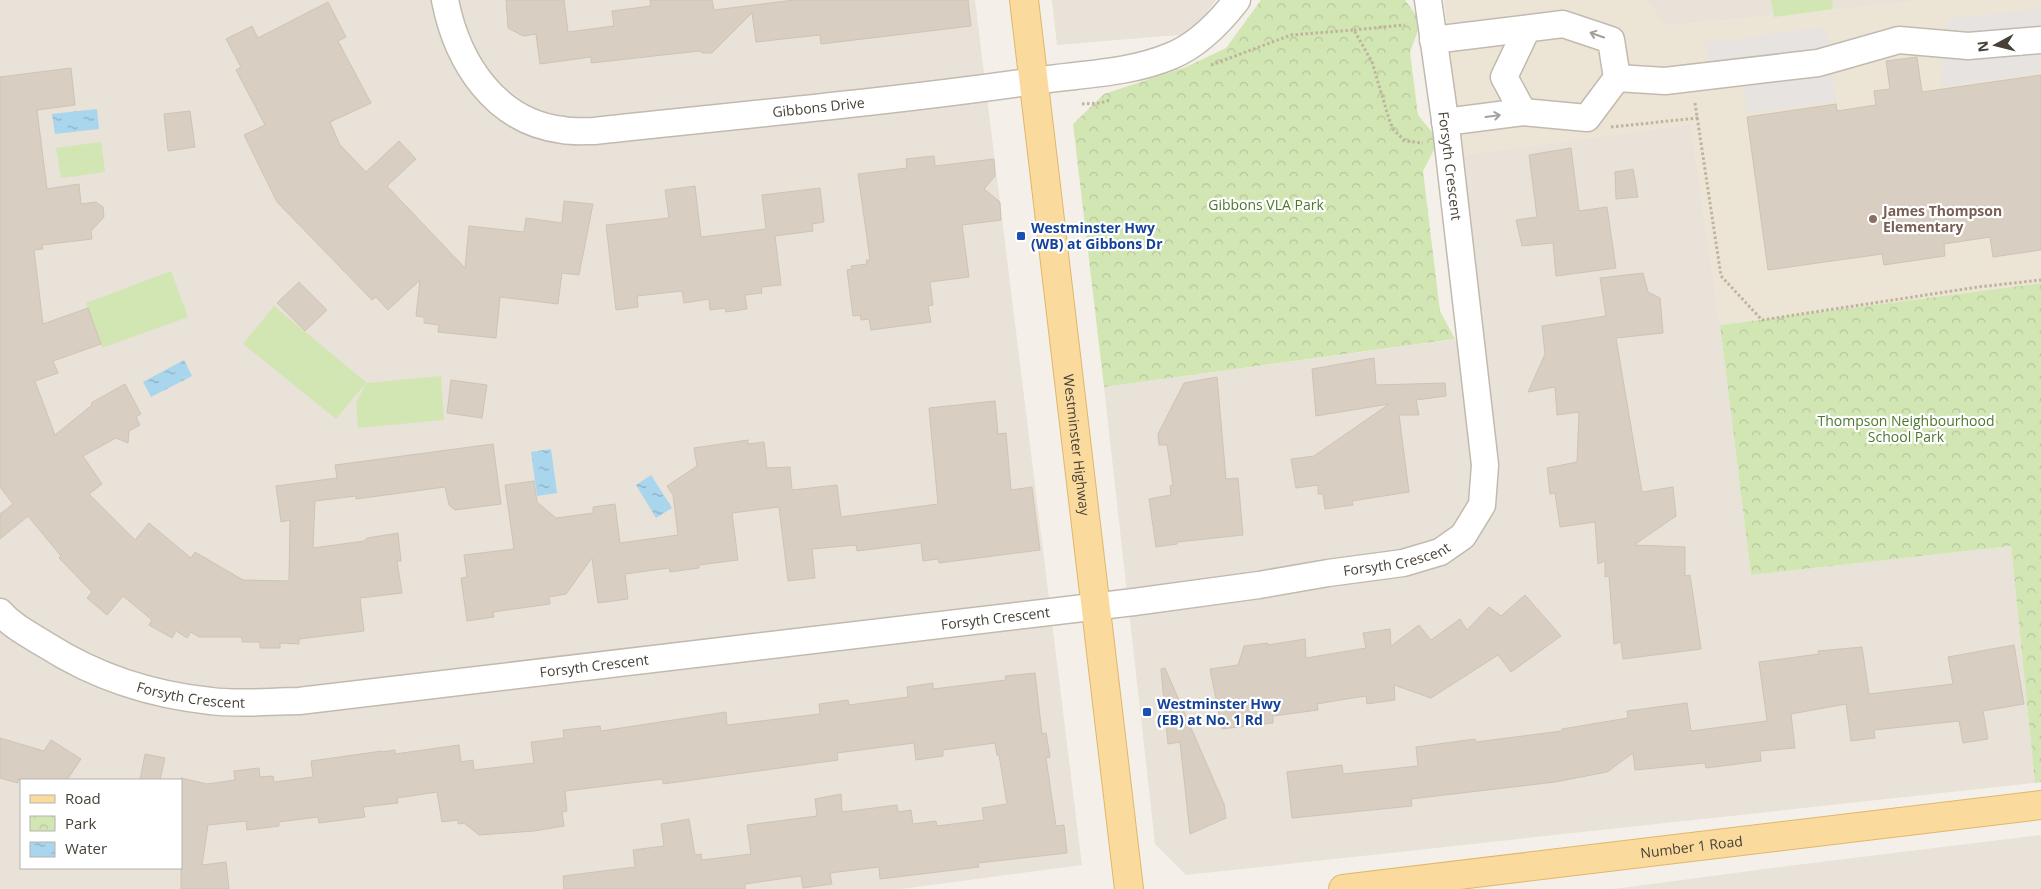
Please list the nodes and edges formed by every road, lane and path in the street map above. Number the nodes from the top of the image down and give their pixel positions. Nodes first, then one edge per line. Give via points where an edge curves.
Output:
1 (445, 0) edge
2 (1024, 0) edge
3 (1237, 0) edge
4 (1428, 0) edge
5 (1412, 24) dead end
6 (1527, 28) junction
7 (1354, 30) junction
8 (1433, 40) junction
9 (2041, 40) edge
10 (1207, 67) dead end
11 (1617, 78) junction
12 (1692, 78) junction
13 (1034, 81) junction
14 (1117, 97) dead end
15 (1074, 104) dead end
16 (1523, 112) junction
17 (1445, 122) junction
18 (1427, 143) dead end
19 (2041, 280) edge
20 (1097, 607) junction
21 (0, 612) edge
22 (2041, 805) edge
23 (1469, 882) edge
24 (1130, 889) edge
25 (1343, 889) edge

1 - 13 street, Gibbons Drive via 462,55 479,83 498,102 526,120 562,130 594,131
2 - 13 main road, Westminster Highway
3 - 13 street, Gibbons Drive via 1192,45 1173,55 1143,66
4 - 8 street, Forsyth Crescent
5 - 7 path
6 - 8 street
11 -> 6 street via 1611,40 1563,24
6 - 16 street via 1504,77
7 - 10 path via 1291,35
7 - 18 path via 1372,62 1393,129 1405,141
8 - 17 street, Forsyth Crescent
9 - 12 street via 1968,46 1899,40 1818,63
11 - 12 street via 1665,81
11 - 16 street via 1586,118
12 - 19 path via 1721,276 1762,320
13 - 20 main road, Westminster Highway
14 - 15 path via 1100,103
17 -> 16 street
17 - 20 street, Forsyth Crescent via 1486,465 1482,505 1463,536 1440,552 1403,564
20 - 21 street, Forsyth Crescent via 299,701 213,702 169,695 117,681 59,654 8,621
20 - 24 main road, Westminster Highway
22 - 23 main road, Number 1 Road
23 - 25 main road, Number 1 Road

